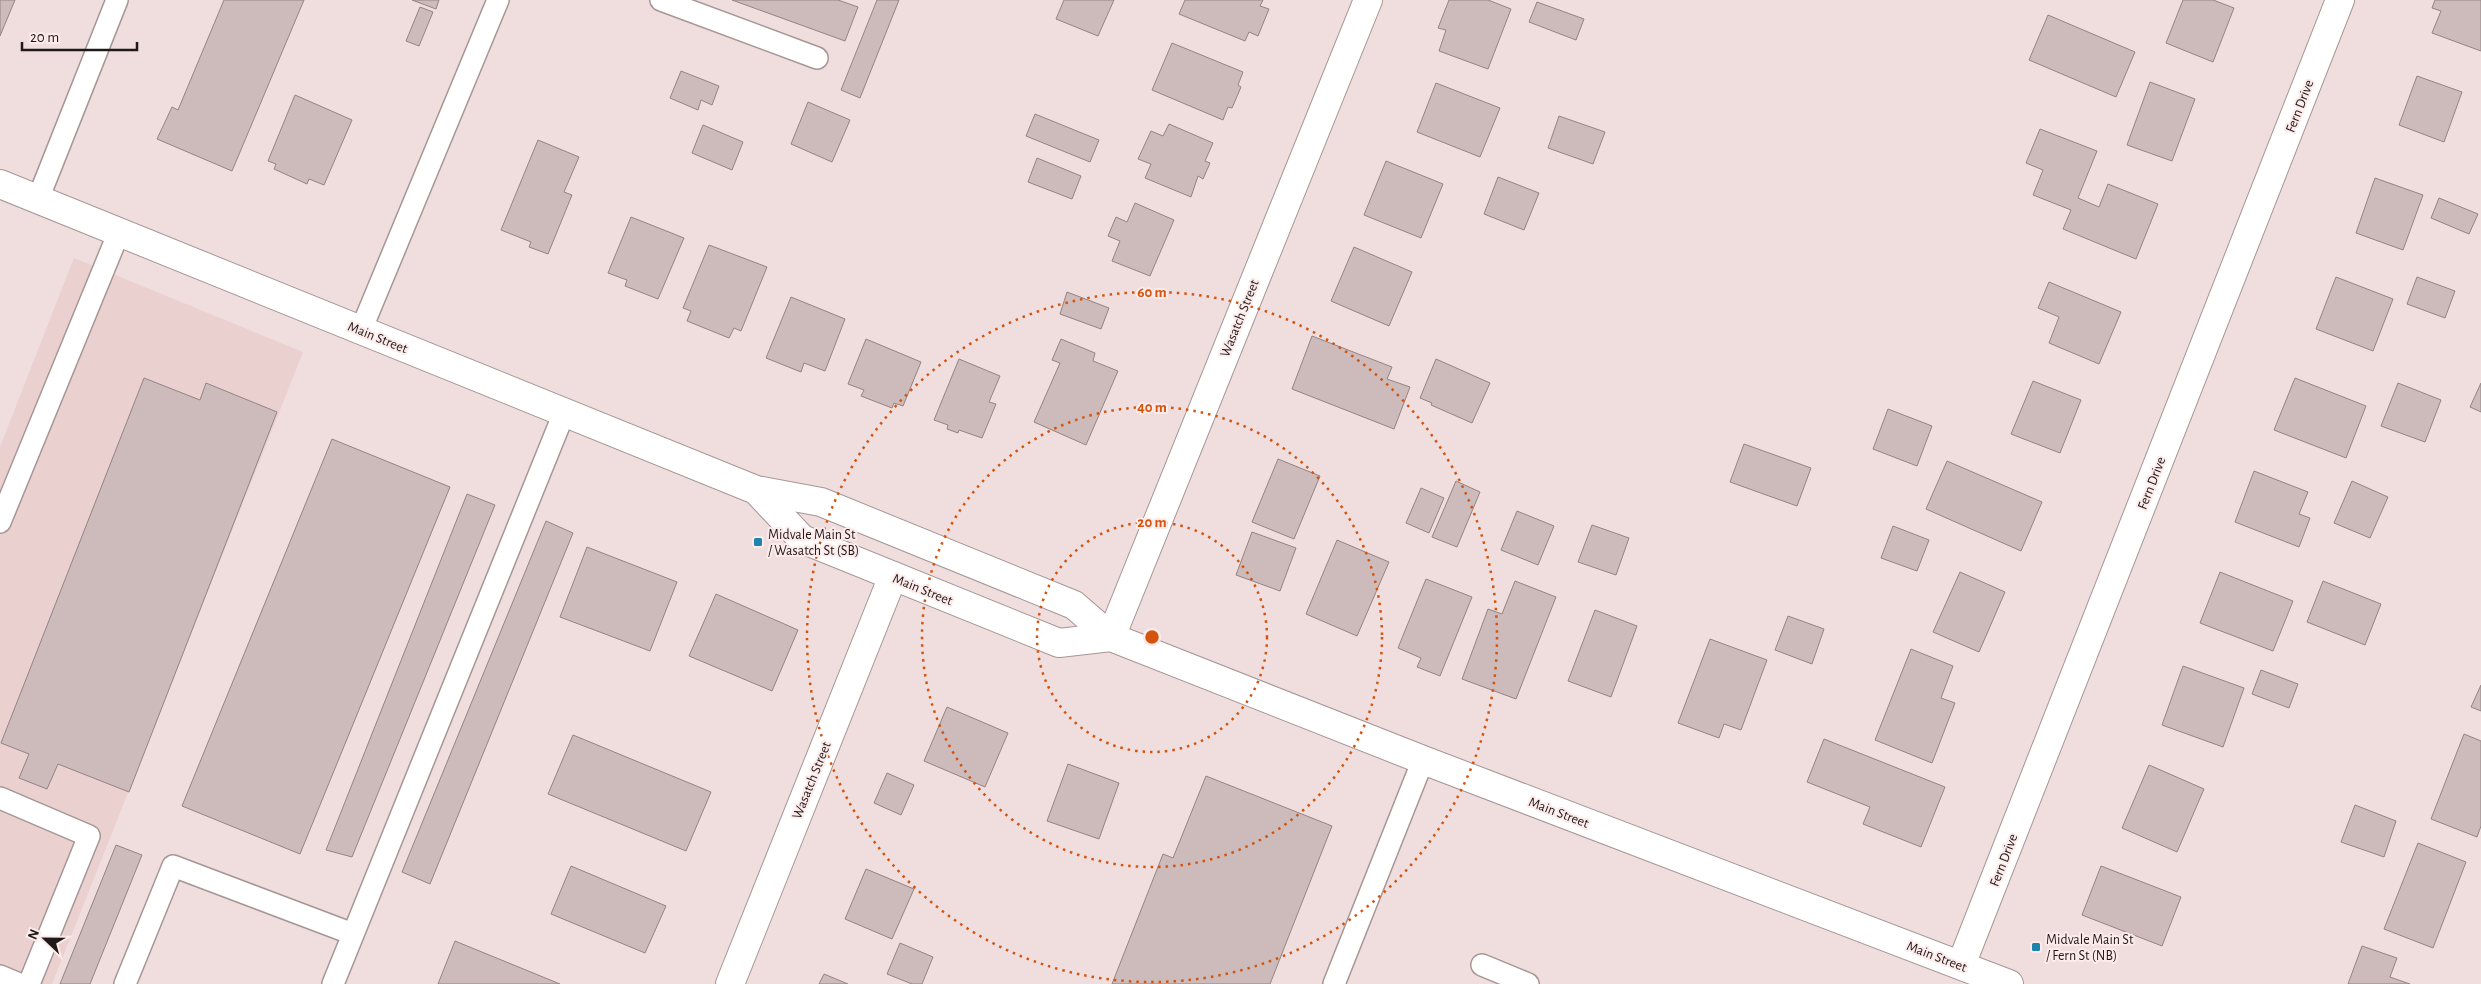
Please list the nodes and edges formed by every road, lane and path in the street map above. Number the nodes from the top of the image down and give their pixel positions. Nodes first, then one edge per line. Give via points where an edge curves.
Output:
1 (117, 0) edge
2 (498, 0) edge
3 (661, 0) edge
4 (1368, 0) edge
5 (2340, 0) edge
6 (817, 58) dead end
7 (0, 184) edge
8 (38, 199) junction
9 (119, 232) junction
10 (361, 330) junction
11 (564, 413) junction
12 (756, 490) junction
13 (0, 522) edge
14 (893, 576) junction
15 (1111, 637) junction
16 (1423, 760) junction
17 (0, 798) edge
18 (353, 934) junction
19 (1482, 965) dead end
20 (1961, 965) junction
21 (0, 976) edge
22 (19, 984) edge
23 (29, 984) edge
24 (125, 984) edge
25 (332, 984) edge
26 (730, 984) edge
27 (1334, 984) edge
28 (1528, 984) edge
29 (2008, 984) edge

1 - 8 lane
2 - 10 lane
3 - 6 lane
4 - 15 street, Wasatch Street
5 - 20 street, Fern Drive
7 - 8 street, Main Street
8 - 9 street, Main Street
9 - 10 street, Main Street
9 - 13 lane
10 - 11 street, Main Street
11 - 12 street, Main Street
11 - 18 lane
12 - 14 street, Main Street via 802,540
12 - 15 street, Main Street via 821,502 1074,605
14 - 15 street, Main Street via 1059,643
14 - 26 street, Wasatch Street
15 - 16 street, Main Street
16 - 20 street, Main Street
16 - 27 lane
17 - 23 lane via 89,836
18 - 24 lane via 173,866
18 - 25 lane
19 - 28 lane
20 - 29 street, Main Street
21 - 22 lane

